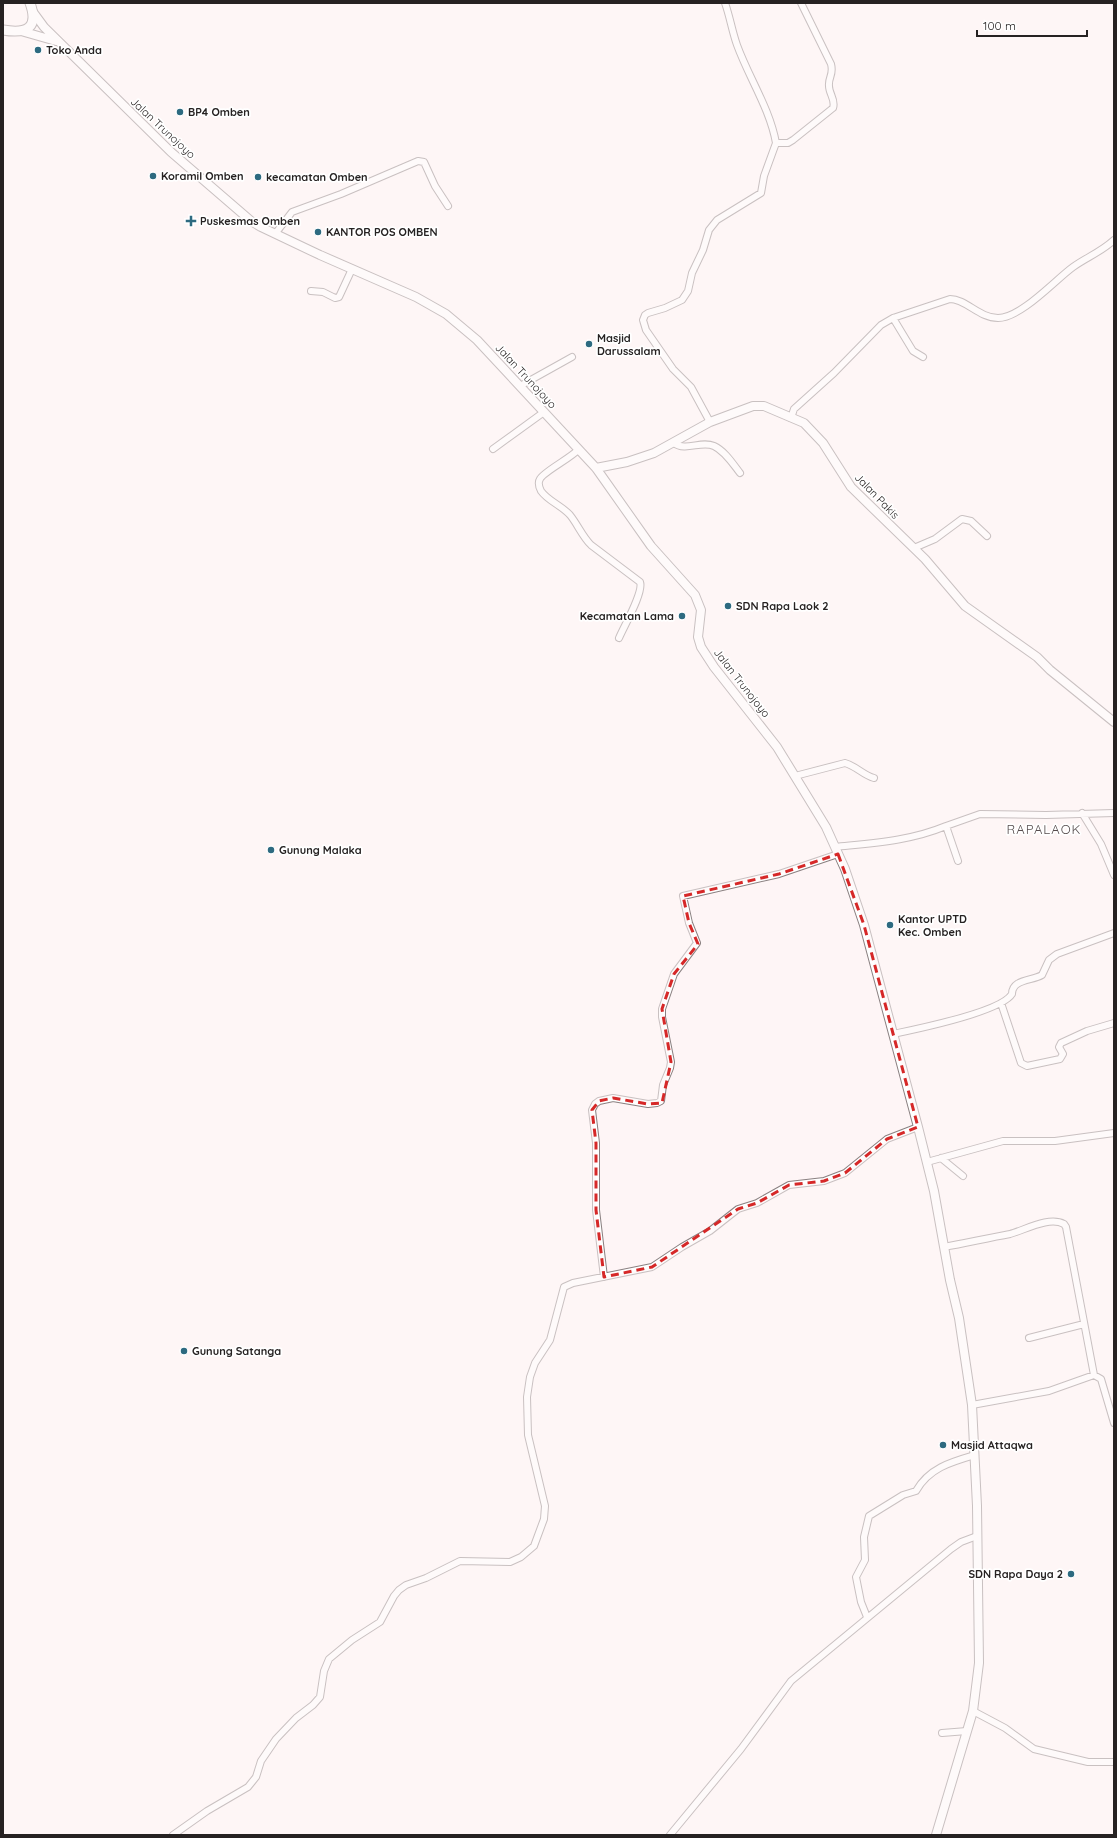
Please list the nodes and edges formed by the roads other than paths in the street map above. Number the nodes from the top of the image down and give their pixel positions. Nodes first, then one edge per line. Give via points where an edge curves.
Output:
1 (725, 3) edge
2 (801, 3) edge
3 (31, 7) edge
4 (3, 30) edge
5 (21, 31) junction
6 (58, 41) junction
7 (776, 143) junction
8 (448, 206) dead end
9 (275, 234) junction
10 (1114, 240) edge
11 (352, 269) junction
12 (311, 291) dead end
13 (893, 318) junction
14 (572, 357) dead end
15 (924, 357) dead end
16 (520, 386) junction
17 (544, 412) junction
18 (791, 418) junction
19 (710, 422) junction
20 (674, 443) junction
21 (493, 449) dead end
22 (579, 449) junction
23 (596, 468) junction
24 (740, 473) dead end
25 (987, 536) dead end
26 (914, 548) junction
27 (619, 638) dead end
28 (1114, 722) edge
29 (795, 776) junction
30 (874, 778) dead end
31 (1082, 814) junction
32 (1114, 814) edge
33 (946, 826) junction
34 (837, 850) junction
35 (958, 861) dead end
36 (1114, 875) edge
37 (1114, 933) edge
38 (1001, 1003) junction
39 (1114, 1023) edge
40 (893, 1034) junction
41 (918, 1127) junction
42 (1114, 1134) edge
43 (941, 1158) junction
44 (927, 1162) junction
45 (963, 1176) dead end
46 (944, 1247) junction
47 (604, 1278) junction
48 (1084, 1324) junction
49 (1029, 1338) dead end
50 (1094, 1375) junction
51 (972, 1405) junction
52 (1114, 1423) edge
53 (975, 1455) junction
54 (977, 1536) junction
55 (867, 1617) junction
56 (973, 1711) junction
57 (967, 1731) junction
58 (942, 1734) dead end
59 (1114, 1762) edge
60 (174, 1835) edge
61 (670, 1835) edge
62 (936, 1835) edge

1 - 7 street via 736,44 766,111
2 - 7 street via 831,64 832,74 828,86 834,105 793,140
3 - 5 main road via 33,22
3 - 6 street, Jalan Trunojoyo via 44,27
4 - 5 main road
5 - 6 street
6 - 9 street, Jalan Trunojoyo via 199,177 251,221
7 - 19 street via 764,176 761,193 717,220 709,230 686,295 677,304 648,313 643,320 646,330 673,369 691,387
8 - 9 street via 435,186 427,165 418,161 292,212
9 - 11 street, Jalan Trunojoyo
10 - 13 street via 1008,316 989,317 950,298
11 - 12 street via 339,297
11 - 16 street, Jalan Trunojoyo via 416,297 450,316 477,340
13 - 15 street via 913,351
13 - 18 street via 881,325 794,409
14 - 16 street
16 - 17 street, Jalan Trunojoyo
17 - 21 street
17 - 22 street, Jalan Trunojoyo
18 - 19 street, Jalan Pakis via 757,405
18 - 26 street, Jalan Pakis via 809,426 851,487
19 - 20 street, Jalan Pakis
20 - 23 street, Jalan Pakis via 642,458
20 - 24 street via 688,447 714,446
22 - 23 street, Jalan Trunojoyo
22 - 27 street via 543,475 539,480 539,486 549,499 569,515 592,545 640,582 639,595
23 - 29 street, Jalan Trunojoyo via 655,551 696,596 701,610 698,638 701,647 764,729
25 - 26 street via 971,521 962,519 934,539
26 - 28 street, Jalan Pakis via 972,612 1037,657
29 - 30 street via 845,763
29 - 34 street, Jalan Trunojoyo
31 - 32 street
31 - 33 street via 980,814
31 - 36 street via 1101,844
33 - 34 street via 907,838
33 - 35 street
34 - 40 street, Jalan Trunojoyo via 864,925
34 - 47 street via 779,874 684,896 689,923 697,943 674,974 662,1009 671,1062 663,1085 661,1101 648,1104 613,1098 599,1101 592,1110 596,1143 596,1210
37 - 38 street via 1057,954 1049,960 1042,975 1016,984 1010,998
38 - 39 street via 1021,1063 1027,1066 1060,1059 1063,1054 1059,1047 1061,1043 1087,1031
38 - 40 street via 960,1018
40 - 41 street, Jalan Trunojoyo
41 - 44 street, Jalan Trunojoyo
41 - 47 street via 887,1139 858,1164 835,1178 816,1183 789,1185 757,1203 738,1209 710,1231 652,1267
42 - 43 street via 1055,1140 1003,1141
43 - 44 street
43 - 45 street
44 - 46 street, Jalan Trunojoyo
46 - 48 street via 1013,1233 1034,1225 1062,1223 1066,1227
46 - 51 street, Jalan Trunojoyo via 959,1318
47 - 60 street via 564,1287 550,1340 535,1363 530,1377 526,1408 528,1435 545,1506 544,1519 534,1546 510,1562 460,1561 399,1590 380,1622 352,1640 329,1660 324,1671 320,1697 276,1739 248,1787 207,1810
48 - 49 street
48 - 50 street
50 - 51 street via 1049,1391
50 - 52 street via 1100,1379
51 - 53 street, Jalan Trunojoyo
53 - 54 street, Jalan Trunojoyo
53 - 55 street via 939,1467 916,1491 903,1495 869,1516 864,1537 865,1560 856,1577
54 - 55 street via 951,1549
54 - 56 street, Jalan Trunojoyo via 979,1663
55 - 61 street via 791,1681 741,1749
56 - 57 street, Jalan Trunojoyo
56 - 59 street via 1005,1728 1034,1749 1088,1762
57 - 58 street
57 - 62 street, Jalan Trunojoyo

